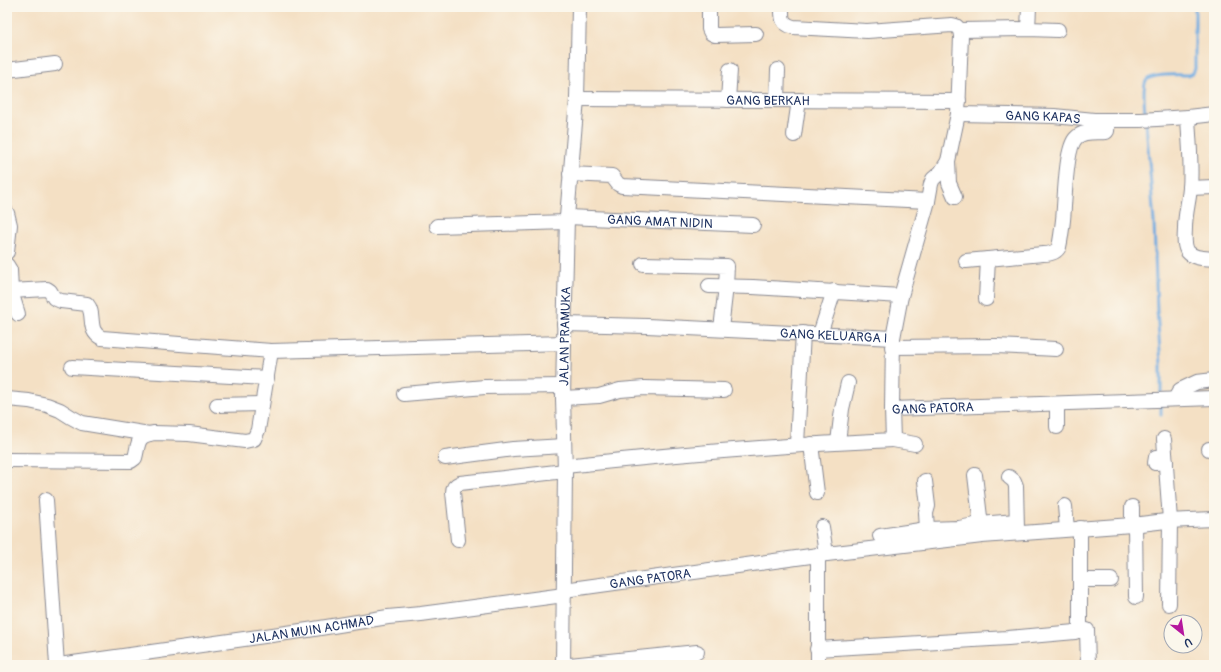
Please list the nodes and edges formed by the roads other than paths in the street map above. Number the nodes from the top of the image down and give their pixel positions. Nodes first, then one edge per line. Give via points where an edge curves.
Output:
1 (579, 7) edge
2 (709, 7) edge
3 (782, 7) edge
4 (1029, 7) edge
5 (1028, 29) junction
6 (960, 30) junction
7 (1058, 30) dead end
8 (756, 34) dead end
9 (55, 64) dead end
10 (7, 70) edge
11 (730, 70) dead end
12 (778, 70) dead end
13 (577, 99) junction
14 (728, 100) junction
15 (777, 100) junction
16 (799, 100) junction
17 (959, 108) junction
18 (1214, 114) edge
19 (1188, 117) junction
20 (1108, 120) junction
21 (794, 135) dead end
22 (948, 161) junction
23 (570, 174) junction
24 (1214, 187) edge
25 (1190, 188) junction
26 (955, 196) dead end
27 (928, 201) junction
28 (7, 213) edge
29 (567, 220) junction
30 (752, 225) dead end
31 (437, 226) dead end
32 (7, 252) edge
33 (988, 259) junction
34 (1214, 259) edge
35 (966, 261) dead end
36 (643, 264) dead end
37 (7, 265) edge
38 (709, 286) dead end
39 (726, 286) junction
40 (11, 291) junction
41 (834, 291) junction
42 (901, 296) junction
43 (986, 299) dead end
44 (18, 314) dead end
45 (564, 324) junction
46 (722, 329) junction
47 (803, 334) junction
48 (820, 334) junction
49 (892, 342) junction
50 (564, 343) junction
51 (1056, 349) dead end
52 (271, 351) junction
53 (72, 367) dead end
54 (267, 378) junction
55 (1214, 380) edge
56 (848, 383) dead end
57 (724, 390) dead end
58 (563, 392) junction
59 (404, 394) dead end
60 (1214, 398) edge
61 (7, 399) edge
62 (1175, 399) junction
63 (262, 404) junction
64 (1057, 404) junction
65 (217, 405) dead end
66 (892, 409) junction
67 (1057, 427) dead end
68 (149, 434) junction
69 (1164, 439) dead end
70 (893, 440) junction
71 (838, 442) junction
72 (804, 444) junction
73 (915, 444) dead end
74 (564, 446) junction
75 (445, 458) dead end
76 (7, 460) edge
77 (565, 468) junction
78 (975, 475) dead end
79 (1010, 477) dead end
80 (925, 481) dead end
81 (817, 493) dead end
82 (46, 500) dead end
83 (1064, 506) dead end
84 (1132, 507) dead end
85 (1162, 518) junction
86 (1214, 519) edge
87 (1134, 524) junction
88 (822, 527) dead end
89 (1016, 527) junction
90 (1073, 529) junction
91 (981, 530) junction
92 (932, 533) junction
93 (880, 536) dead end
94 (910, 538) junction
95 (458, 540) dead end
96 (822, 555) junction
97 (1080, 580) junction
98 (1111, 580) dead end
99 (564, 592) junction
100 (1136, 597) dead end
101 (1169, 604) dead end
102 (1078, 630) junction
103 (817, 649) junction
104 (697, 652) dead end
105 (62, 665) edge
106 (563, 665) edge
107 (570, 665) edge
108 (818, 665) edge
109 (1088, 665) edge

1 - 13 street, JALAN PRAMUKA
2 - 8 street via 711,33
3 - 6 street via 784,22 793,27 866,31 952,25
4 - 5 street
5 - 6 street
5 - 7 street
6 - 17 street, GANG KELUARGA I via 962,46
9 - 10 street
11 - 14 street
12 - 15 street
13 - 14 street, GANG BERKAH
13 - 23 street, JALAN PRAMUKA
14 - 15 street, GANG BERKAH
15 - 16 street, GANG BERKAH
16 - 17 street, GANG BERKAH
16 - 21 street
17 - 20 street, GANG KAPAS
17 - 22 street, GANG KELUARGA I
18 - 19 street, GANG KAPAS
19 - 20 street, GANG KAPAS
19 - 25 street
20 - 33 street via 1106,132 1084,133 1073,141 1068,161 1058,250 1043,254
22 - 26 street via 949,183
22 - 27 street, GANG KELUARGA I via 933,179
23 - 27 street via 612,176 622,186
23 - 29 street, JALAN PRAMUKA
24 - 25 street
25 - 34 street via 1185,222 1185,245 1192,255
27 - 42 street, GANG KELUARGA I
28 - 32 street via 10,225
29 - 30 street, GANG AMAT NIDIN
29 - 31 street, GANG AMAT NIDIN
29 - 45 street, JALAN PRAMUKA
33 - 35 street
33 - 43 street
36 - 39 street via 727,266
37 - 40 street via 10,270
38 - 39 street
39 - 41 street
39 - 46 street
40 - 44 street
40 - 52 street via 47,289 54,298 61,301 87,304 91,310 92,327 102,338
41 - 42 street
41 - 48 street
42 - 49 street, GANG KELUARGA I
45 - 46 street, GANG KELUARGA I
45 - 50 street, JALAN PRAMUKA
46 - 47 street, GANG KELUARGA I
47 - 48 street, GANG KELUARGA I
47 - 72 street
48 - 49 street, GANG KELUARGA I
49 - 51 street
49 - 66 street
50 - 52 street
50 - 58 street, JALAN PRAMUKA
52 - 54 street
53 - 54 street
54 - 63 street
55 - 62 street via 1198,382 1180,390
56 - 71 street
57 - 58 street via 644,388 620,390 599,396
58 - 59 street via 485,387
58 - 74 street, JALAN PRAMUKA
60 - 62 street, GANG PATORA
61 - 68 street via 47,405 82,423
62 - 64 street, GANG PATORA
63 - 65 street
63 - 68 street via 257,436 254,440 189,434
64 - 66 street, GANG PATORA
64 - 67 street
66 - 70 street, GANG PATORA
68 - 76 street via 140,438 135,458 131,461
69 - 85 street via 1161,459
70 - 71 street, GANG PATORA
70 - 73 street
71 - 72 street, GANG PATORA
72 - 77 street, GANG PATORA via 673,454
72 - 81 street
74 - 75 street via 513,449
74 - 77 street, JALAN PRAMUKA
77 - 95 street, GANG PATORA via 455,485 453,492
77 - 99 street, JALAN PRAMUKA
78 - 91 street
79 - 89 street via 1016,486
80 - 92 street via 928,506 926,513
82 - 105 street
83 - 90 street
84 - 87 street
85 - 86 street, GANG PATORA
85 - 87 street, GANG PATORA
85 - 101 street
87 - 90 street, GANG PATORA
87 - 100 street
88 - 96 street
89 - 90 street, GANG PATORA
89 - 91 street, GANG PATORA
90 - 97 street
91 - 92 street, GANG PATORA
92 - 94 street, GANG PATORA
93 - 94 street
94 - 96 street, GANG PATORA
96 - 99 street, GANG PATORA
96 - 103 street
97 - 98 street
97 - 102 street
99 - 105 street, JALAN MUIN ACHMAD
99 - 106 street, JALAN PRAMUKA
102 - 103 street via 1017,637
102 - 109 street via 1086,630
103 - 108 street
104 - 107 street

